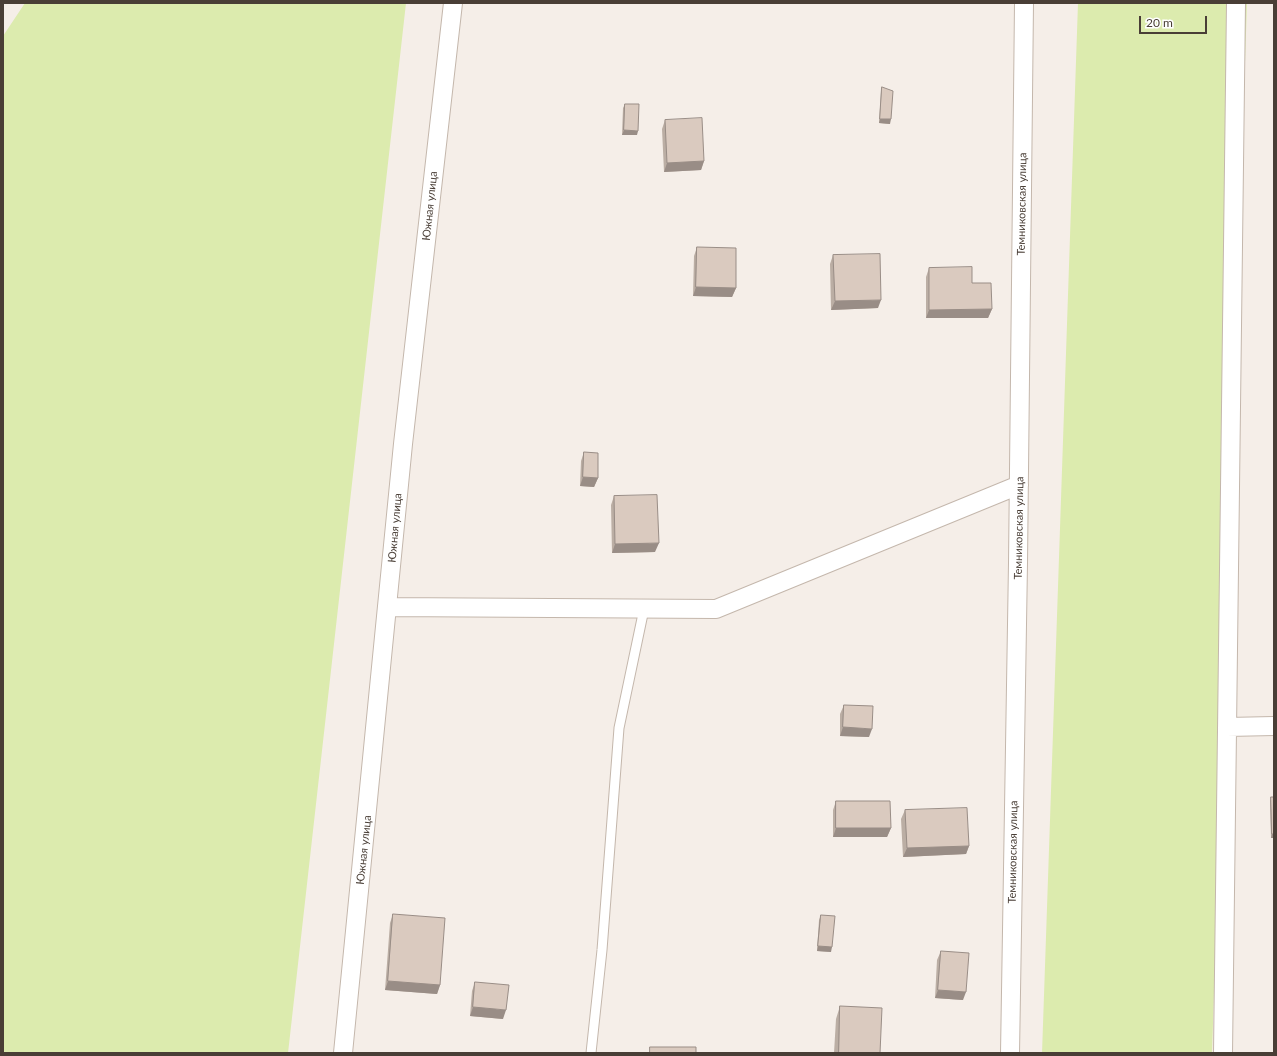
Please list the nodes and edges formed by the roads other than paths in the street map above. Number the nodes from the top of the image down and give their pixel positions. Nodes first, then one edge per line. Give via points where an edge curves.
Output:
1 (453, 3) edge
2 (1024, 3) edge
3 (1236, 3) edge
4 (1019, 486) junction
5 (387, 607) junction
6 (644, 609) junction
7 (1227, 726) junction
8 (1274, 726) edge
9 (343, 1053) edge
10 (591, 1053) edge
11 (1010, 1053) edge
12 (1223, 1053) edge

1 - 5 street, Южная улица via 403,436
2 - 4 street, Темниковская улица
3 - 7 street
4 - 6 street via 716,610
4 - 11 street, Темниковская улица
5 - 6 street
5 - 9 street, Южная улица
6 - 10 lane via 619,728 602,950
7 - 8 street
7 - 12 street

